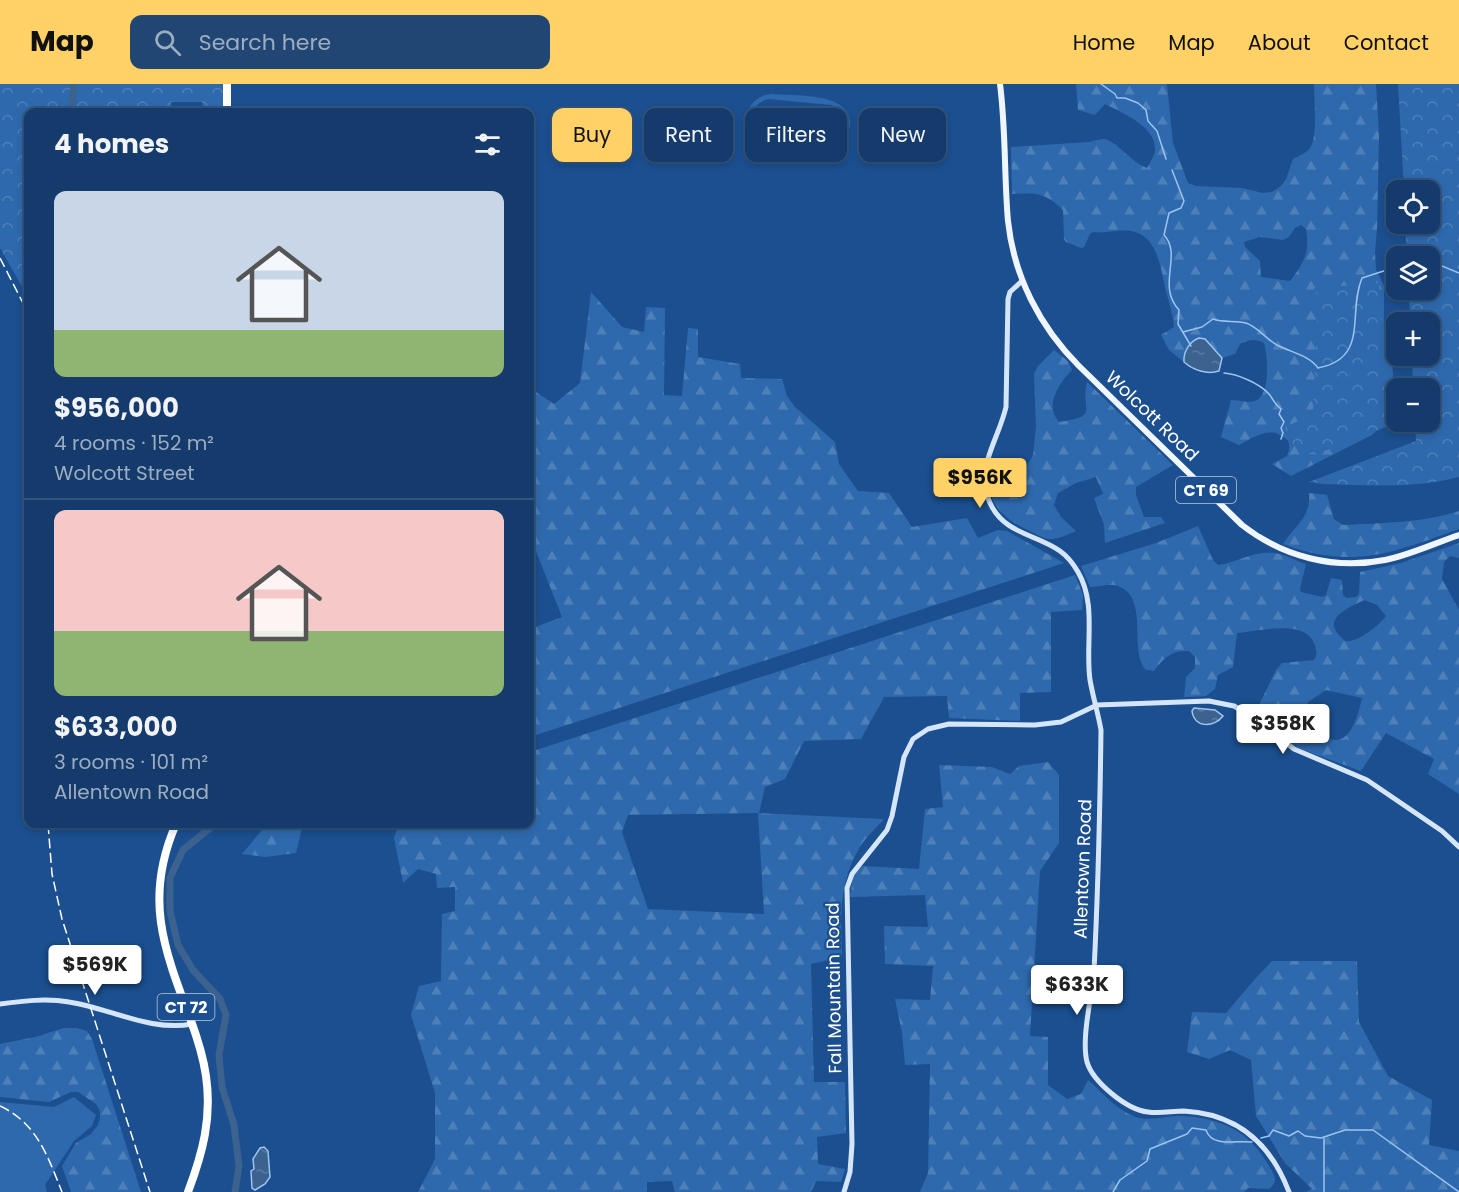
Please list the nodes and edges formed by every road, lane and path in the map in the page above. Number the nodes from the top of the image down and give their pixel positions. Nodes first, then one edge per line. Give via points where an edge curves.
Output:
1 (227, 84) edge
2 (1000, 84) edge
3 (226, 108) edge
4 (1022, 281) junction
5 (1459, 535) edge
6 (1097, 705) junction
7 (174, 828) edge
8 (1459, 847) edge
9 (0, 1004) edge
10 (192, 1024) junction
11 (188, 1192) edge
12 (844, 1192) edge
13 (1289, 1192) edge

1 - 3 highway
2 - 4 main road, CT 69 via 1008,224
4 - 5 main road, Wolcott Road / CT 69 via 1041,320 1071,358 1236,519 1269,543 1315,560 1352,563 1394,558
4 - 6 main road, Allentown Road via 1008,299 1006,407 986,464 985,486 1001,520 1061,552 1079,573 1088,593 1090,681
6 - 8 main road via 1209,701 1234,706 1294,749 1367,780 1436,826
6 - 12 main road, Fall Mountain Road via 1061,722 948,724 928,729 913,739 904,757 887,830 852,874 847,888 852,1144
6 - 13 main road, Allentown Road via 1101,730 1100,821 1087,1062 1107,1089 1135,1109 1150,1113 1192,1112 1242,1128 1272,1159
7 - 10 highway, CT 72 via 160,876 159,918
9 - 10 main road via 47,999 153,1023
10 - 11 highway, CT 72 via 204,1064 208,1103 203,1151

